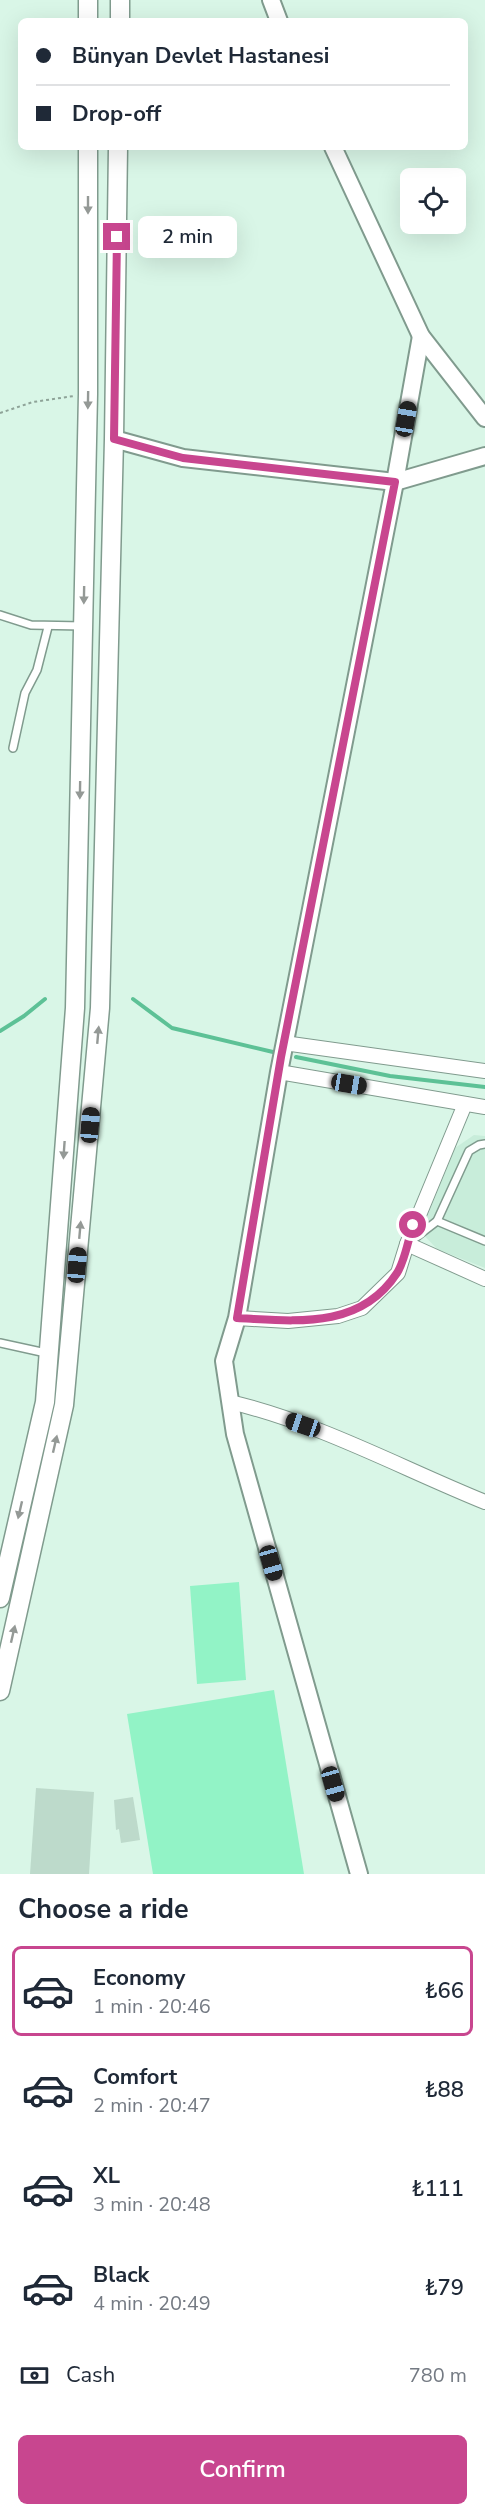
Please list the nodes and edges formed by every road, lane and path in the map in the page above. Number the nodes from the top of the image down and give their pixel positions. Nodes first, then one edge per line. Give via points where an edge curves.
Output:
1 (88, 0) edge
2 (120, 0) edge
3 (271, 0) edge
4 (88, 18) edge
5 (120, 18) edge
6 (278, 18) edge
7 (88, 150) edge
8 (118, 150) edge
9 (334, 150) edge
10 (420, 336) junction
11 (88, 394) junction
12 (0, 412) edge
13 (485, 418) edge
14 (114, 439) junction
15 (485, 456) edge
16 (395, 482) junction
17 (0, 615) edge
18 (83, 626) junction
19 (48, 627) junction
20 (13, 748) dead end
21 (284, 1043) junction
22 (485, 1071) edge
23 (279, 1072) junction
24 (465, 1104) junction
25 (485, 1107) edge
26 (485, 1144) edge
27 (437, 1221) junction
28 (485, 1241) edge
29 (407, 1244) junction
30 (485, 1279) edge
31 (237, 1318) junction
32 (0, 1343) edge
33 (49, 1354) junction
34 (230, 1402) junction
35 (485, 1502) edge
36 (0, 1598) edge
37 (0, 1691) edge
38 (359, 1874) edge

1 - 4 main road
2 - 5 main road
3 - 6 street
7 -> 11 main road
8 - 14 main road
9 - 10 street
10 - 13 street
10 - 16 street
11 - 12 path via 33,402
11 -> 18 main road
14 - 16 street via 183,458
37 -> 14 main road via 64,1405 98,1032
15 - 16 street
16 - 21 street
17 - 19 lane
18 - 19 lane
18 -> 33 main road via 75,1008
19 - 20 lane via 37,670 23,701
21 - 22 street
21 - 23 street
23 - 24 street
23 - 31 street
24 - 25 street
24 - 29 street
26 - 27 lane via 469,1151
27 - 28 lane
27 - 29 lane
29 - 30 street
29 - 31 street via 398,1273 362,1308 338,1316 288,1321
31 - 34 street via 224,1361
32 - 33 lane
33 -> 36 main road via 45,1402
34 - 35 street via 303,1425
34 - 38 street via 235,1434

